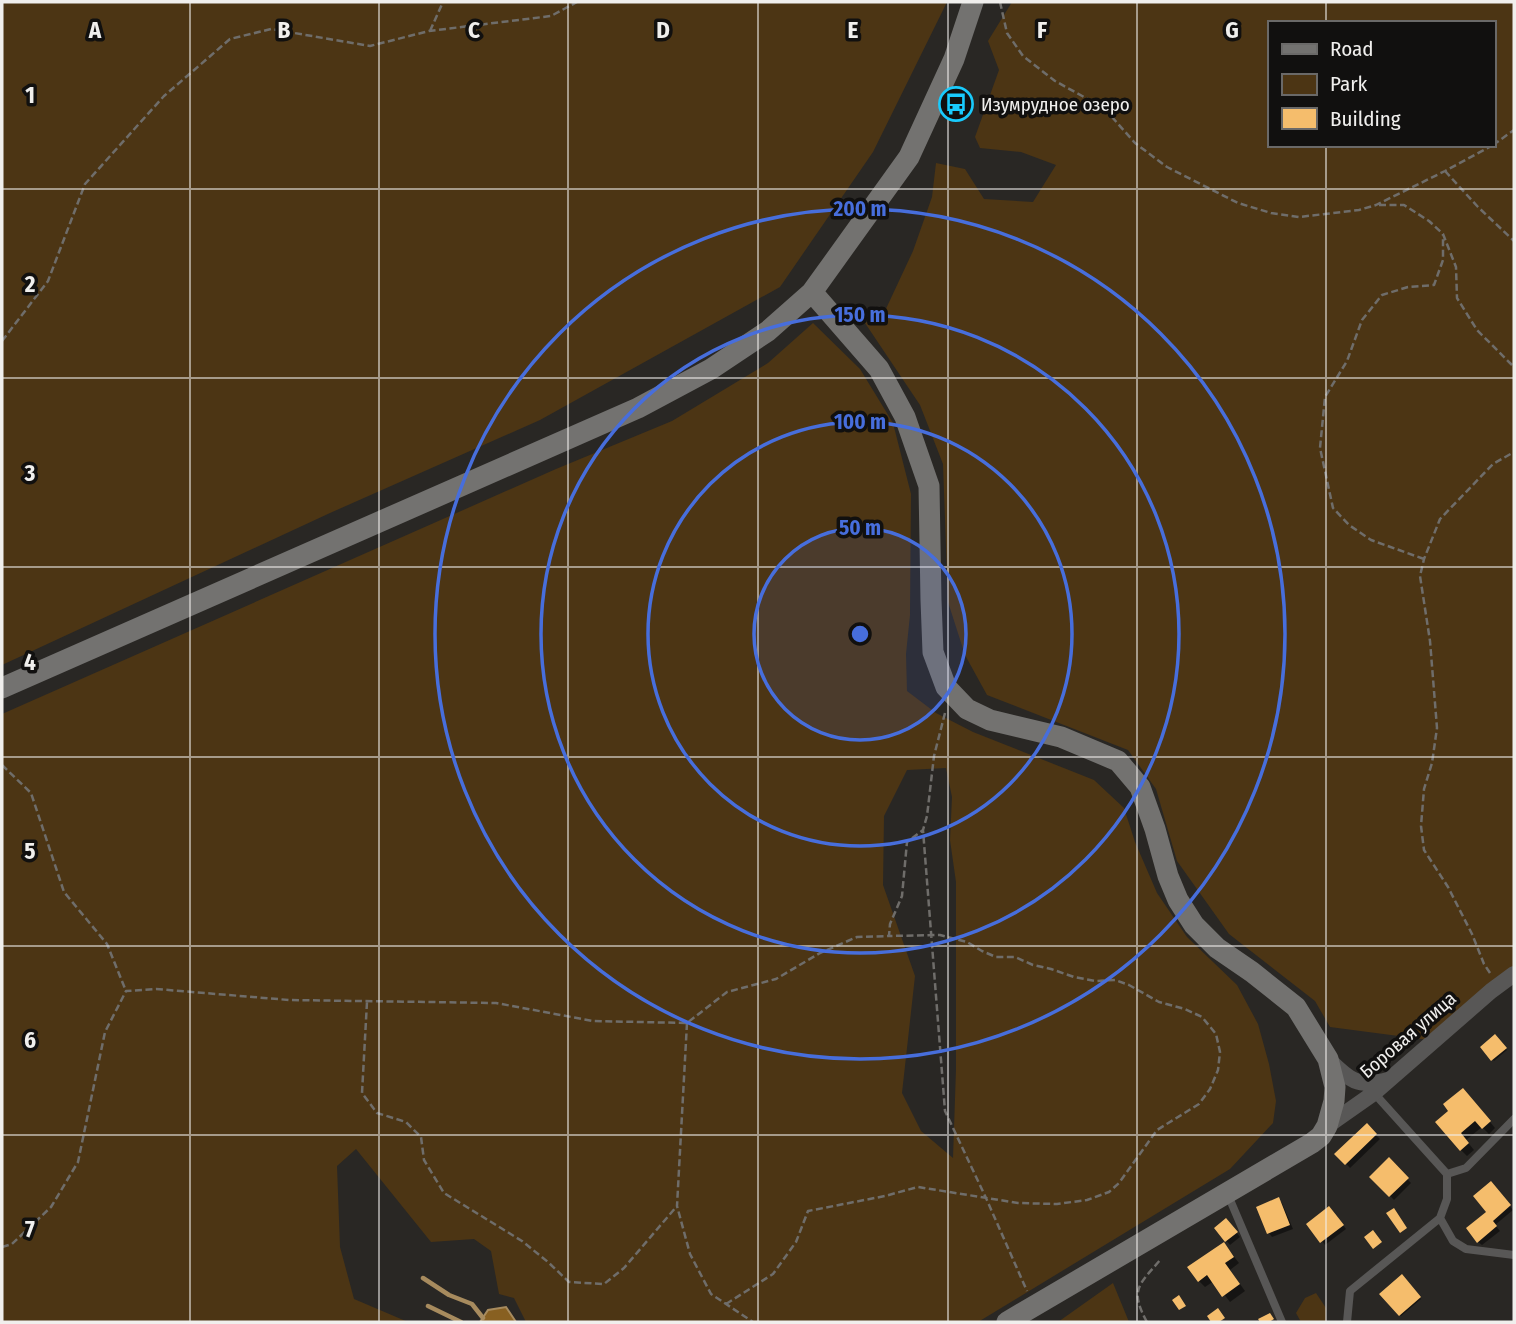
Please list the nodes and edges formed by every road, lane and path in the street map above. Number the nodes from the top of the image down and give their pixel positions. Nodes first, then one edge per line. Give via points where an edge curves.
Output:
1 (443, 2) edge
2 (578, 2) edge
3 (973, 2) edge
4 (1000, 2) edge
5 (429, 31) junction
6 (1514, 130) edge
7 (1495, 144) edge
8 (1489, 147) edge
9 (1445, 171) junction
10 (1376, 205) junction
11 (1443, 234) junction
12 (1514, 241) edge
13 (812, 292) junction
14 (2, 341) edge
15 (1514, 367) edge
16 (1514, 452) edge
17 (1424, 559) junction
18 (2, 688) edge
19 (946, 709) dead end
20 (2, 765) edge
21 (923, 830) junction
22 (931, 934) junction
23 (889, 936) junction
24 (1514, 974) edge
25 (1498, 986) junction
26 (126, 991) junction
27 (367, 1002) junction
28 (687, 1023) junction
29 (1328, 1059) junction
30 (1388, 1080) junction
31 (1374, 1093) junction
32 (1514, 1119) edge
33 (1327, 1126) junction
34 (1447, 1174) junction
35 (1227, 1192) junction
36 (986, 1198) junction
37 (677, 1206) junction
38 (1440, 1218) junction
39 (2, 1247) edge
40 (1514, 1255) edge
41 (1161, 1259) dead end
42 (726, 1304) junction
43 (1034, 1307) junction
44 (752, 1322) edge
45 (1007, 1322) edge
46 (1147, 1322) edge
47 (1282, 1322) edge
48 (1347, 1322) edge

1 - 5 path
2 - 5 path via 551,16
3 - 13 street via 954,59 909,157
4 - 10 path via 1007,33 1023,57 1104,108 1135,143 1167,167 1238,203 1271,213 1299,217
5 - 14 path via 370,46 271,29 230,39 164,96 85,184 48,281
6 - 7 path
8 - 9 path
9 - 10 path
9 - 12 path
10 - 11 path via 1404,205
11 - 15 path via 1456,267 1457,298 1477,330
11 - 17 path via 1443,260 1434,285 1382,295 1362,320 1347,361 1325,397 1320,448 1333,508 1371,540
13 - 18 street via 768,331 711,369 638,408
13 - 29 street via 879,369 905,417 929,486 933,652 946,687 967,709 990,720 1061,737 1118,761 1140,787 1168,876 1194,925 1217,948 1296,1007
16 - 17 path via 1493,464 1440,519
17 - 25 path via 1420,576 1437,728 1424,789 1424,850
19 - 21 path
20 - 26 path via 31,793 64,892 107,944
21 - 22 path
21 - 23 path via 906,842 902,896
22 - 23 path
22 - 36 path via 945,1111
22 - 36 path via 1074,977 1115,979 1202,1017 1216,1034 1220,1052 1218,1070 1199,1104 1157,1130 1109,1192 1057,1204
23 - 28 path via 857,937 776,979 727,992
24 - 25 street, Боровая улица
25 - 30 street, Боровая улица
26 - 27 path
26 - 39 path via 105,1032 78,1162 51,1207 12,1244
27 - 28 path via 496,1003 593,1021
27 - 37 path via 362,1093 377,1113 406,1122 421,1137 424,1160 444,1193 522,1241 569,1282 604,1284 624,1268
28 - 37 path
29 - 30 street via 1352,1080
29 - 33 street via 1335,1087
30 - 31 street, Боровая улица
31 - 33 street, Боровая улица
31 - 34 lane
32 - 34 lane via 1466,1168
33 - 35 street via 1312,1143
34 - 38 lane via 1447,1199
35 - 43 street
35 - 47 lane
36 - 42 path via 918,1187 808,1211 796,1242 773,1274
36 - 43 path
37 - 42 path via 690,1254 711,1294
38 - 40 lane via 1453,1241 1466,1249
38 - 48 lane via 1350,1291
41 - 46 path via 1138,1286 1137,1304
42 - 44 path
43 - 45 street

